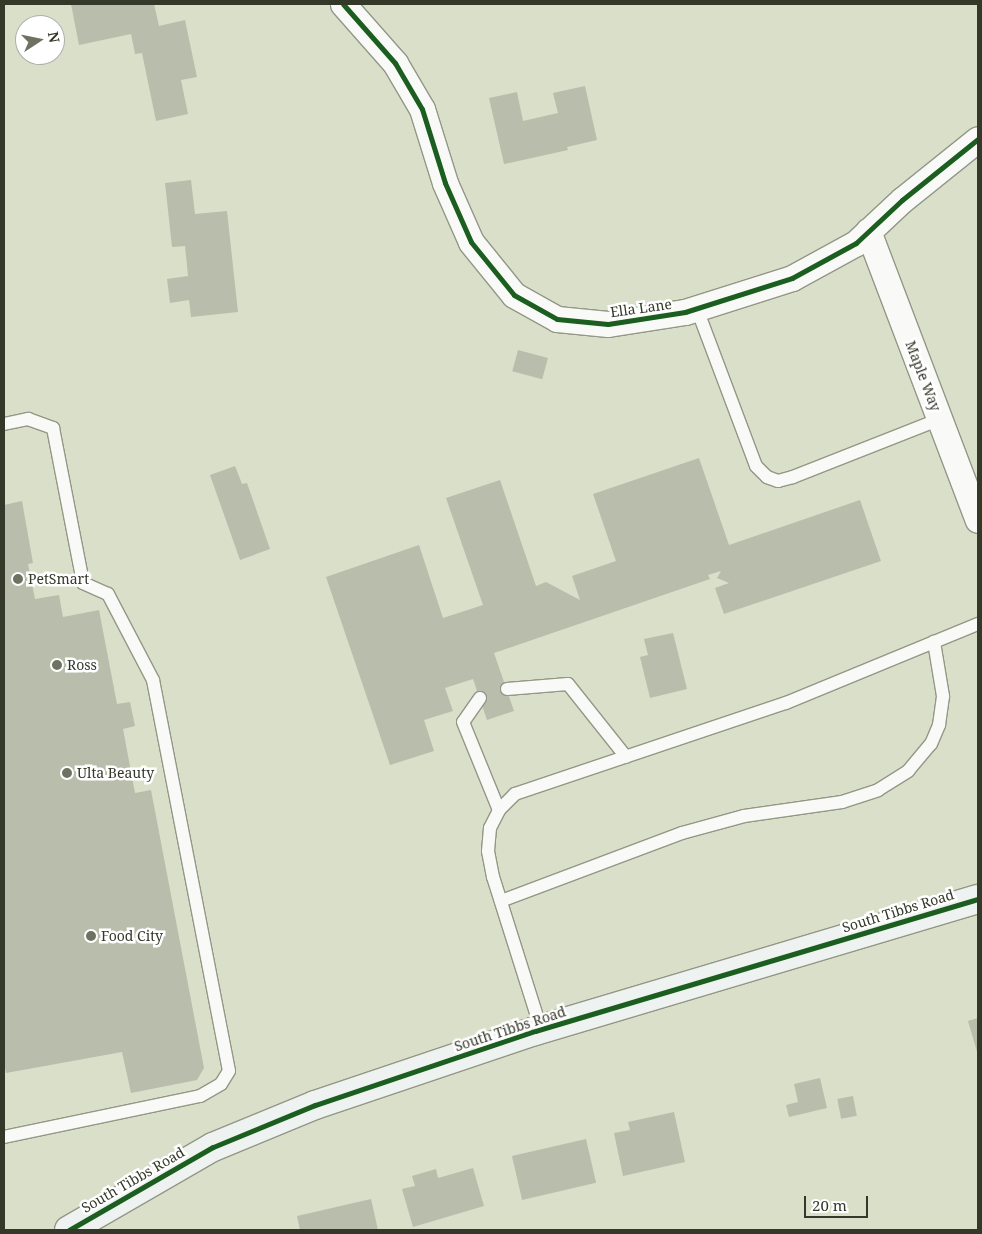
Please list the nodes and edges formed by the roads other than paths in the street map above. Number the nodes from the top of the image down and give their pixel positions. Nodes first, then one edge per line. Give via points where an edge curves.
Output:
1 (343, 4) edge
2 (978, 139) edge
3 (868, 231) junction
4 (697, 309) junction
5 (940, 419) junction
6 (4, 424) edge
7 (978, 520) edge
8 (978, 624) edge
9 (934, 642) junction
10 (507, 689) dead end
11 (480, 698) dead end
12 (626, 757) junction
13 (499, 810) junction
14 (978, 899) edge
15 (500, 901) junction
16 (541, 1029) junction
17 (4, 1137) edge
18 (69, 1230) edge

1 - 4 street, Ella Lane via 395,63 422,109 445,183 471,242 514,295 557,319 608,324
2 - 3 street, Ella Lane
3 - 4 street, Ella Lane via 856,243 792,278
3 - 5 street, Maple Way
4 - 5 lane via 756,466 767,477 778,481 793,477
5 - 7 street, Maple Way
6 - 17 lane via 28,419 53,428 83,583 108,594 154,680 229,1071 221,1084 200,1096
8 - 9 lane
9 - 12 lane via 786,703
9 - 15 lane via 943,696 939,725 931,744 908,771 878,790 842,802 744,816 682,833
10 - 12 lane via 568,684
11 - 13 lane via 464,722
12 - 13 lane via 515,794
13 - 15 lane via 490,828 488,851
14 - 16 street, South Tibbs Road
15 - 16 lane
16 - 18 street, South Tibbs Road via 315,1105 213,1147

